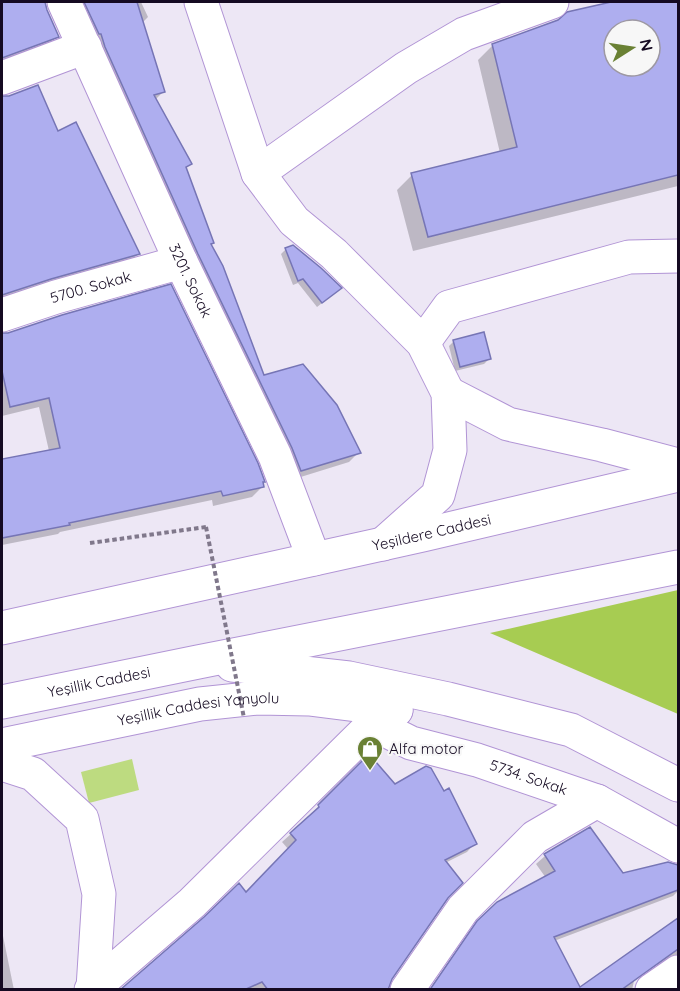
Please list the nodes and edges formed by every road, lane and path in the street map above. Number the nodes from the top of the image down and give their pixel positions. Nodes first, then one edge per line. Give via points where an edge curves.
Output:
1 (64, 2) edge
2 (201, 2) edge
3 (552, 2) edge
4 (85, 47) junction
5 (2, 78) edge
6 (258, 173) junction
7 (678, 256) edge
8 (181, 262) junction
9 (2, 315) edge
10 (423, 343) junction
11 (448, 393) junction
12 (678, 465) edge
13 (678, 475) edge
14 (90, 543) dead end
15 (383, 544) junction
16 (314, 559) junction
17 (678, 567) edge
18 (2, 628) edge
19 (198, 662) junction
20 (2, 702) edge
21 (385, 717) junction
22 (244, 718) dead end
23 (2, 745) edge
24 (2, 764) edge
25 (678, 786) edge
26 (597, 801) junction
27 (678, 846) edge
28 (678, 972) edge
29 (92, 989) edge
30 (407, 990) edge
31 (652, 990) edge

1 - 4 main road, 3201. Sokak
2 - 6 main road
3 - 6 main road via 464,34 416,62
4 - 5 main road
4 - 8 main road, 3201. Sokak
6 - 10 main road via 294,221 334,254
7 - 10 main road via 629,257 449,307
8 - 9 main road, 5700. Sokak
8 - 16 main road, 3201. Sokak via 275,456
10 - 11 main road
11 - 12 main road via 508,424
11 - 15 main road via 450,450 438,495
13 - 15 main road, Yeşildere Caddesi
14 - 22 path, bridge via 206,526
15 - 16 main road, Yeşildere Caddesi
16 - 18 main road, Yeşildere Caddesi
17 - 19 main road
19 - 20 main road, Yeşillik Caddesi
19 - 25 main road via 349,678 571,730
21 - 23 main road, Yeşillik Caddesi Yanyolu via 309,699 258,698 200,704
21 - 25 main road via 505,735
21 - 26 main road, 5734. Sokak via 411,743 477,760
21 - 29 main road via 192,903
24 - 29 main road via 33,774 82,819 99,894
26 - 27 main road, 5734. Sokak
26 - 30 main road via 535,837 463,909
28 - 31 main road

